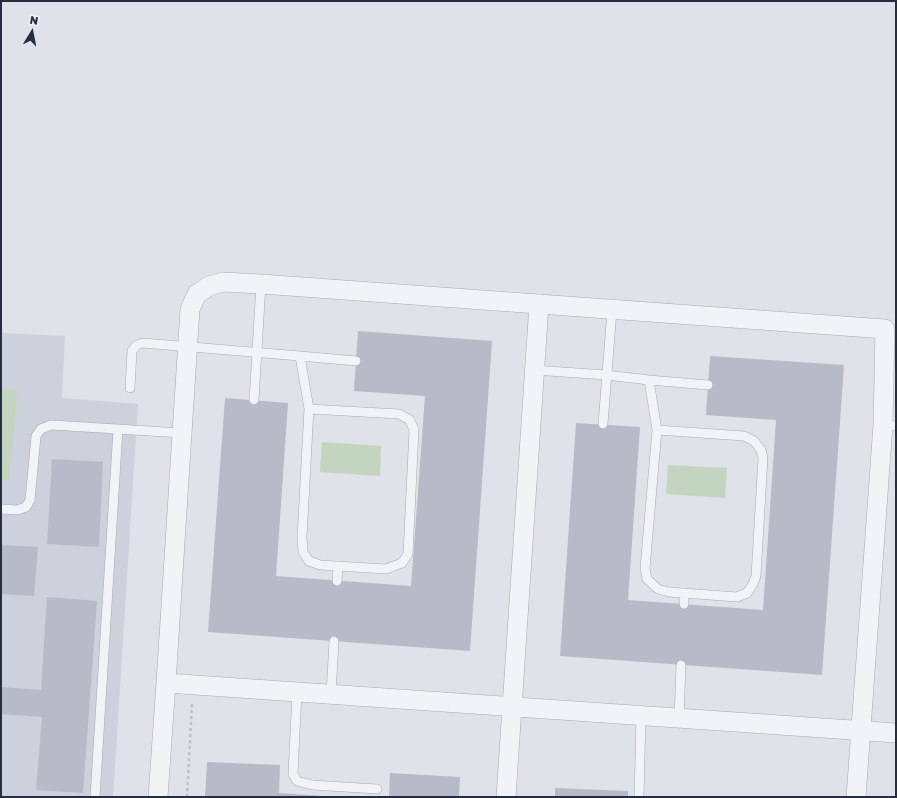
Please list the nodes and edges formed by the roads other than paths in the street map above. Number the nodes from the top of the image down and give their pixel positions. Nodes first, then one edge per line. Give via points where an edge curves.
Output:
1 (261, 284) junction
2 (539, 304) junction
3 (612, 310) junction
4 (890, 329) edge
5 (188, 346) junction
6 (257, 352) junction
7 (300, 356) junction
8 (356, 361) dead end
9 (534, 370) junction
10 (606, 375) junction
11 (649, 380) junction
12 (708, 386) dead end
13 (130, 388) dead end
14 (254, 400) dead end
15 (309, 409) junction
16 (603, 424) dead end
17 (889, 425) edge
18 (118, 429) junction
19 (657, 430) junction
20 (182, 433) junction
21 (1, 509) edge
22 (338, 566) junction
23 (337, 581) dead end
24 (684, 593) junction
25 (684, 604) dead end
26 (334, 641) dead end
27 (681, 665) dead end
28 (166, 683) junction
29 (297, 692) junction
30 (331, 694) junction
31 (513, 707) junction
32 (641, 716) junction
33 (679, 718) junction
34 (862, 730) junction
35 (896, 733) edge
36 (377, 789) dead end
37 (95, 797) edge
38 (158, 797) edge
39 (506, 797) edge
40 (640, 797) edge
41 (856, 797) edge

1 - 2 street
1 - 5 street via 223,282 209,286 197,294 190,309
1 - 6 lane
2 - 3 street
2 - 9 street
3 - 4 street
3 - 10 lane
4 - 17 street
5 - 6 lane
5 - 13 lane via 143,342 137,345 132,351
5 - 20 street
6 - 7 lane
6 - 14 lane
7 - 8 lane
7 - 15 lane
9 - 10 lane
9 - 31 street
10 - 11 lane
10 - 16 lane
11 - 12 lane
11 - 19 lane
15 - 22 lane via 303,552 309,560 320,565
15 - 22 lane via 399,414 410,420 414,430 408,554 402,563 386,569
17 - 34 street
18 - 20 lane
18 - 21 lane via 51,425 41,429 36,436 30,500 26,507 17,510
18 - 37 lane
19 - 24 lane via 645,568 647,578 658,589
19 - 24 lane via 744,436 754,441 763,458 756,576 753,584 746,593 737,597
20 - 28 street
22 - 23 lane
24 - 25 lane
26 - 30 lane
27 - 33 lane
28 - 29 street
28 - 38 street
29 - 30 street
29 - 36 lane via 293,774 297,781 312,785
30 - 31 street
31 - 32 street
31 - 39 street
32 - 33 street
32 - 40 lane
33 - 34 street
34 - 35 street
34 - 41 street

